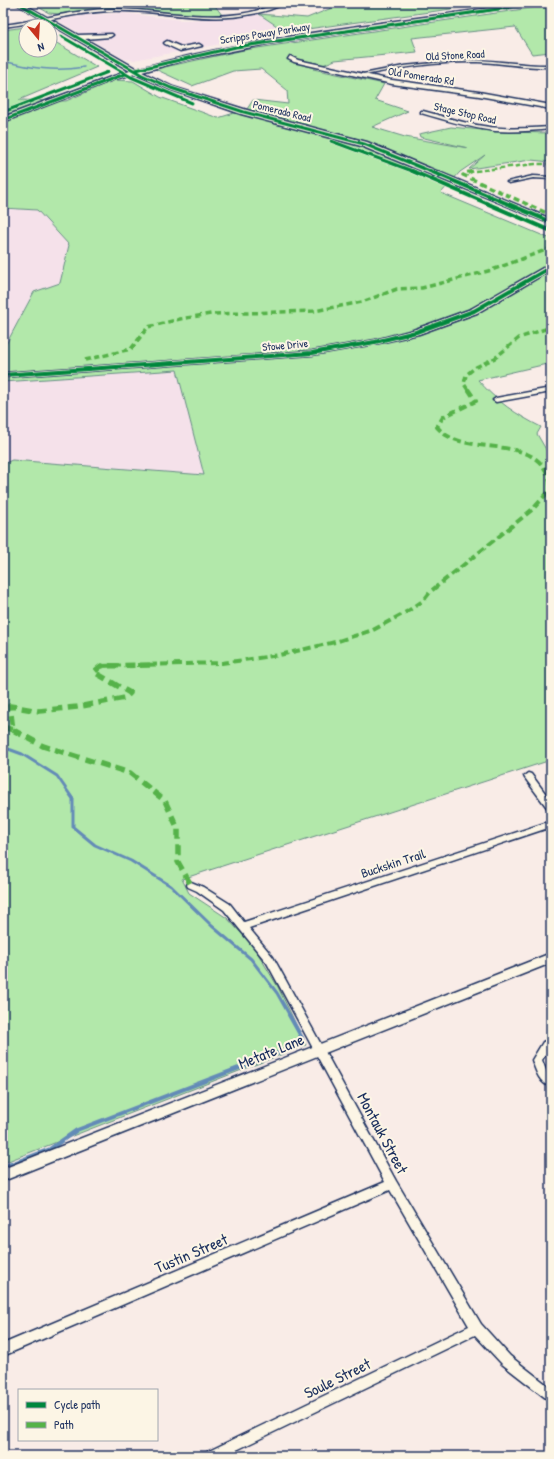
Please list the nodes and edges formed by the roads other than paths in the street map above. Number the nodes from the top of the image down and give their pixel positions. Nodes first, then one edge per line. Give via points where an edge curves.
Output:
1 (282, 3) edge
2 (512, 3) edge
3 (540, 3) edge
4 (15, 5) edge
5 (34, 18) edge
6 (37, 18) edge
7 (58, 19) edge
8 (18, 24) edge
9 (3, 26) edge
10 (58, 29) edge
11 (58, 35) edge
12 (75, 36) junction
13 (262, 38) junction
14 (231, 40) dead end
15 (167, 43) dead end
16 (204, 45) dead end
17 (95, 46) junction
18 (290, 58) dead end
19 (128, 66) junction
20 (551, 66) edge
21 (117, 69) junction
22 (136, 70) junction
23 (125, 74) junction
24 (360, 75) junction
25 (551, 107) edge
26 (3, 112) edge
27 (423, 112) dead end
28 (3, 120) edge
29 (551, 128) edge
30 (551, 178) edge
31 (509, 182) dead end
32 (551, 222) edge
33 (551, 231) edge
34 (551, 267) edge
35 (3, 375) edge
36 (551, 390) edge
37 (496, 400) dead end
38 (528, 776) dead end
39 (551, 807) edge
40 (551, 824) edge
41 (191, 885) dead end
42 (243, 926) junction
43 (551, 958) edge
44 (551, 1043) edge
45 (320, 1050) junction
46 (551, 1083) edge
47 (3, 1175) edge
48 (392, 1184) junction
49 (477, 1328) junction
50 (3, 1350) edge
51 (551, 1395) edge
52 (211, 1456) edge

1 - 7 street via 258,12 223,17 111,10
2 - 13 main road, Scripps Poway Parkway
3 - 22 main road, Scripps Poway Parkway via 236,47
4 - 5 main road, Pomerado Road
4 - 6 main road, Pomerado Road
8 - 9 street
10 - 12 main road, Pomerado Road
11 - 21 main road, Pomerado Road
12 - 17 main road, Pomerado Road
12 - 17 main road via 110,36 95,41
13 - 14 main road
13 - 19 main road, Scripps Poway Parkway via 208,47
15 - 16 main road via 182,49
17 - 19 main road, Pomerado Road
18 - 24 street, Old Pomerado Rd
19 - 21 main road, Scripps Poway Parkway
19 - 22 main road, Pomerado Road
20 - 24 street, Old Stone Road via 527,67 482,62 447,63
21 - 23 main road, Pomerado Road
21 - 26 main road, Scripps Poway Parkway
22 - 23 main road, Scripps Poway Parkway
22 - 32 main road, Pomerado Road via 195,97 364,144
23 - 28 main road, Scripps Poway Parkway
23 - 33 main road, Pomerado Road via 186,101 361,151
24 - 25 street, Old Pomerado Rd
27 - 29 street, Stage Stop Road via 493,129
30 - 31 street via 533,177
34 - 35 main road, Stowe Drive via 474,312 416,332 375,342 296,354
36 - 37 street
38 - 39 street
40 - 42 street, Buckskin Trail
41 - 42 street, Montauk Street via 227,907
42 - 45 street, Montauk Street via 270,960
43 - 45 street, Metate Lane
44 - 46 street via 546,1045 537,1060 543,1076
45 - 47 street, Metate Lane
45 - 48 street, Montauk Street
48 - 49 street, Montauk Street
48 - 50 street, Tustin Street
49 - 51 street, Montauk Street via 506,1360
49 - 52 street, Soule Street

